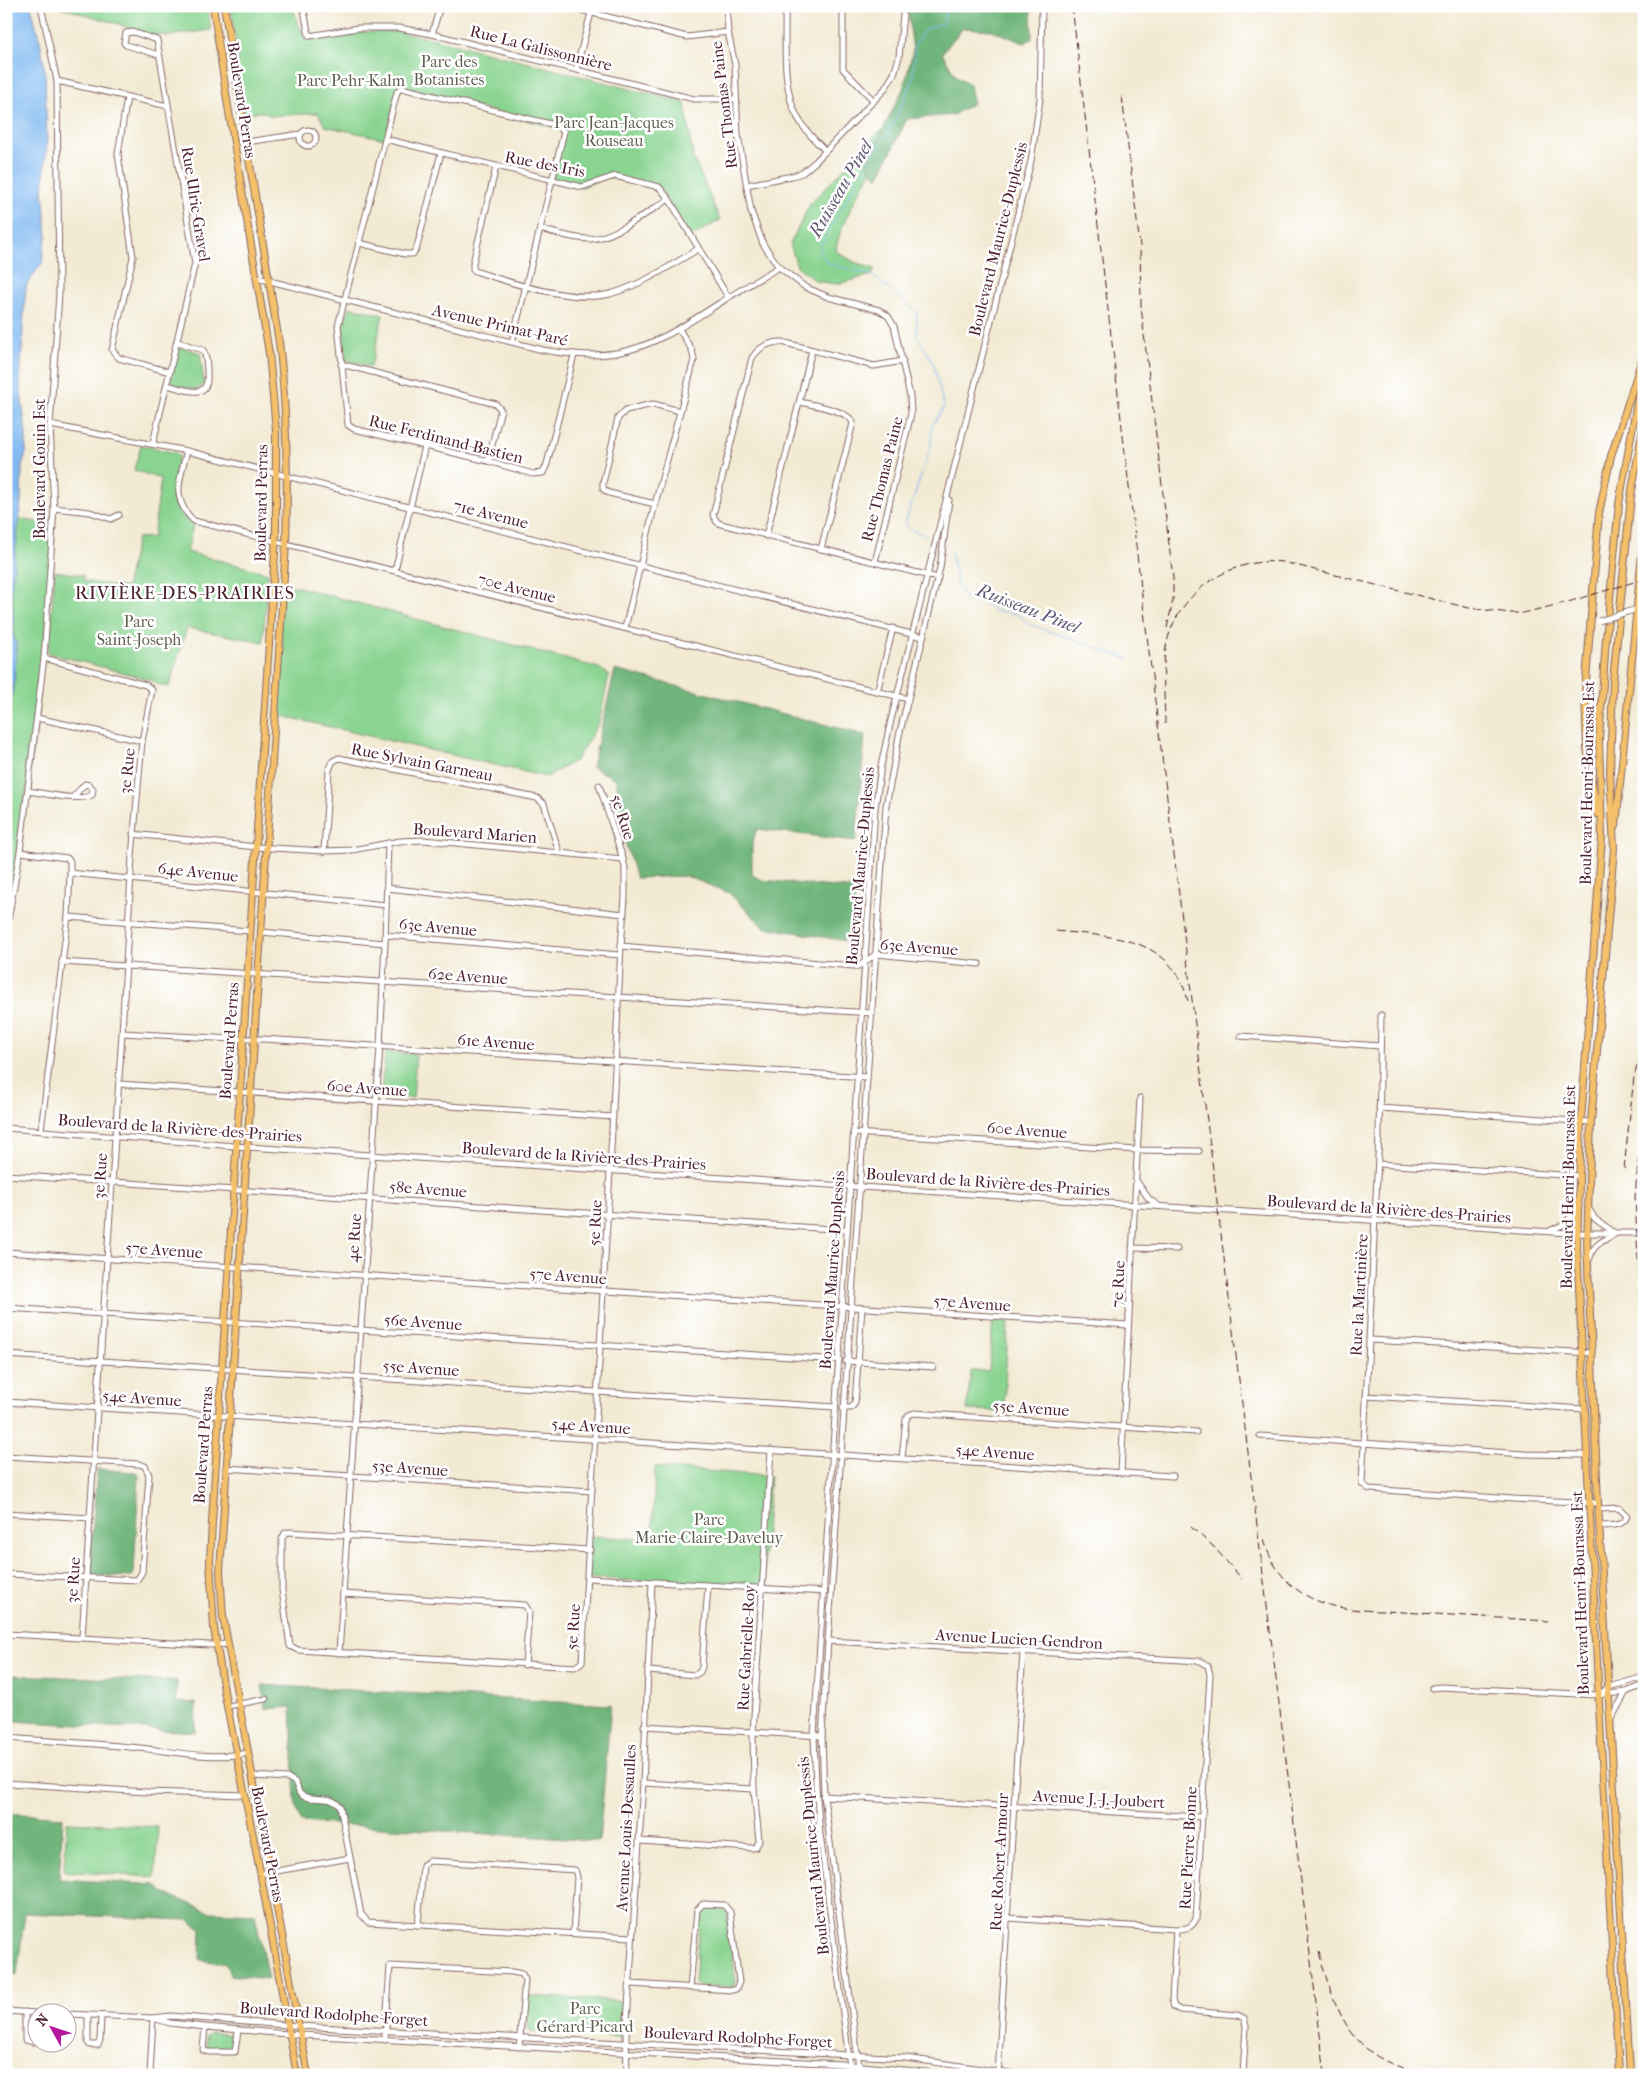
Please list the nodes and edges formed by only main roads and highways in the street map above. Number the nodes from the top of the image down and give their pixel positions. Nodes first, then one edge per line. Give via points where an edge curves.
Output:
1 (213, 6) edge
2 (224, 6) edge
3 (1644, 353) edge
4 (1644, 363) edge
5 (1644, 422) edge
6 (1644, 533) edge
7 (1640, 608) edge
8 (1602, 837) junction
9 (1614, 848) junction
10 (1605, 1693) junction
11 (284, 1944) junction
12 (274, 1947) junction
13 (297, 2075) edge
14 (308, 2075) edge
15 (1620, 2075) edge
16 (1630, 2075) edge

1 - 12 main road, Boulevard Perras via 258,278 273,394 277,473 276,542 210,1562 217,1645
2 - 11 main road, Boulevard Perras via 284,384 288,476 220,1558 223,1617
3 - 8 main road via 1603,488 1585,675 1585,720
4 - 8 main road, Boulevard Henri-Bourassa Est via 1619,504 1606,639 1600,739
5 - 9 main road, Boulevard Henri-Bourassa Est via 1631,496 1613,681 1610,772
6 - 7 main road
7 - 9 main road
8 - 10 main road, Boulevard Henri-Bourassa Est via 1581,1121 1578,1233 1587,1455
9 - 10 main road, Boulevard Henri-Bourassa Est via 1591,1122 1587,1234 1601,1526
10 - 15 main road, Boulevard Henri-Bourassa Est
10 - 16 main road, Boulevard Henri-Bourassa Est via 1611,1719
11 - 12 main road
11 - 14 main road, Boulevard Perras
12 - 13 main road, Boulevard Perras

